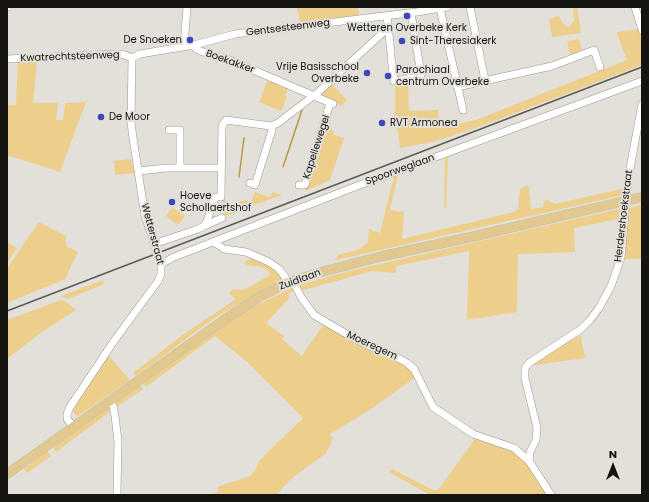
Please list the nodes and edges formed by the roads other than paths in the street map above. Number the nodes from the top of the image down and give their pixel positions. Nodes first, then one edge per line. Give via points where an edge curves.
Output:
1 (187, 7) edge
2 (470, 7) edge
3 (635, 7) edge
4 (443, 8) edge
5 (411, 13) junction
6 (387, 16) junction
7 (388, 28) junction
8 (642, 30) edge
9 (194, 44) junction
10 (184, 46) junction
11 (132, 58) junction
12 (7, 59) edge
13 (600, 68) dead end
14 (485, 80) junction
15 (642, 82) edge
16 (457, 87) junction
17 (314, 95) junction
18 (642, 104) edge
19 (463, 110) dead end
20 (274, 125) junction
21 (169, 130) dead end
22 (180, 168) junction
23 (221, 168) junction
24 (138, 171) junction
25 (250, 184) dead end
26 (300, 185) dead end
27 (642, 197) edge
28 (626, 200) junction
29 (222, 218) dead end
30 (204, 226) junction
31 (214, 242) junction
32 (154, 244) junction
33 (161, 264) junction
34 (291, 282) junction
35 (110, 401) junction
36 (74, 427) junction
37 (528, 461) junction
38 (7, 474) edge
39 (117, 495) edge
40 (551, 495) edge

1 - 10 street
2 - 14 street
3 - 8 street
4 - 5 street, Gentsesteenweg
4 - 16 street
5 - 6 street, Gentsesteenweg
5 - 7 street via 420,77 394,81
6 - 7 street
6 - 9 street, Gentsesteenweg via 235,34
7 - 17 street
9 - 10 street, Gentsesteenweg
9 - 17 street, Boekakker via 196,49 218,58 225,58
10 - 11 street, Gentsesteenweg via 146,52
11 - 12 street, Kwatrechtsteenweg via 116,54
11 - 24 street, Wetterstraat via 131,122
13 - 14 street via 594,50 552,66
14 - 16 street
15 - 31 street, Spoorweglaan via 371,181
16 - 19 street
17 - 20 street
17 - 26 street, Kapellewegel via 332,104 305,185
18 - 28 street, Herdershoekstraat
20 - 23 street via 226,120 222,126
20 - 25 street via 255,185
21 - 22 street via 180,130
22 - 23 street
22 - 24 street
23 - 30 street via 221,197 216,197
24 - 32 street, Wetterstraat via 145,216
27 - 28 main road, Zuidlaan
28 - 34 main road, Zuidlaan via 383,256
28 - 37 street, Herdershoekstraat via 621,258 608,294 581,329 525,368 537,428 536,440
29 - 30 street
30 - 32 street
31 - 33 street, Spoorweglaan
31 - 34 street, Moeregem via 224,249 246,252 269,262
32 - 33 street, Wetterstraat
33 - 36 street, Wetterstraat via 158,281 70,407 67,419
34 - 35 main road, Zuidlaan via 259,297
34 - 37 street, Moeregem via 314,315 367,345 391,354 414,369 434,407 473,434 514,448
35 - 36 main road, Zuidlaan
35 - 39 street via 118,441
36 - 38 main road, Zuidlaan
37 - 40 street

